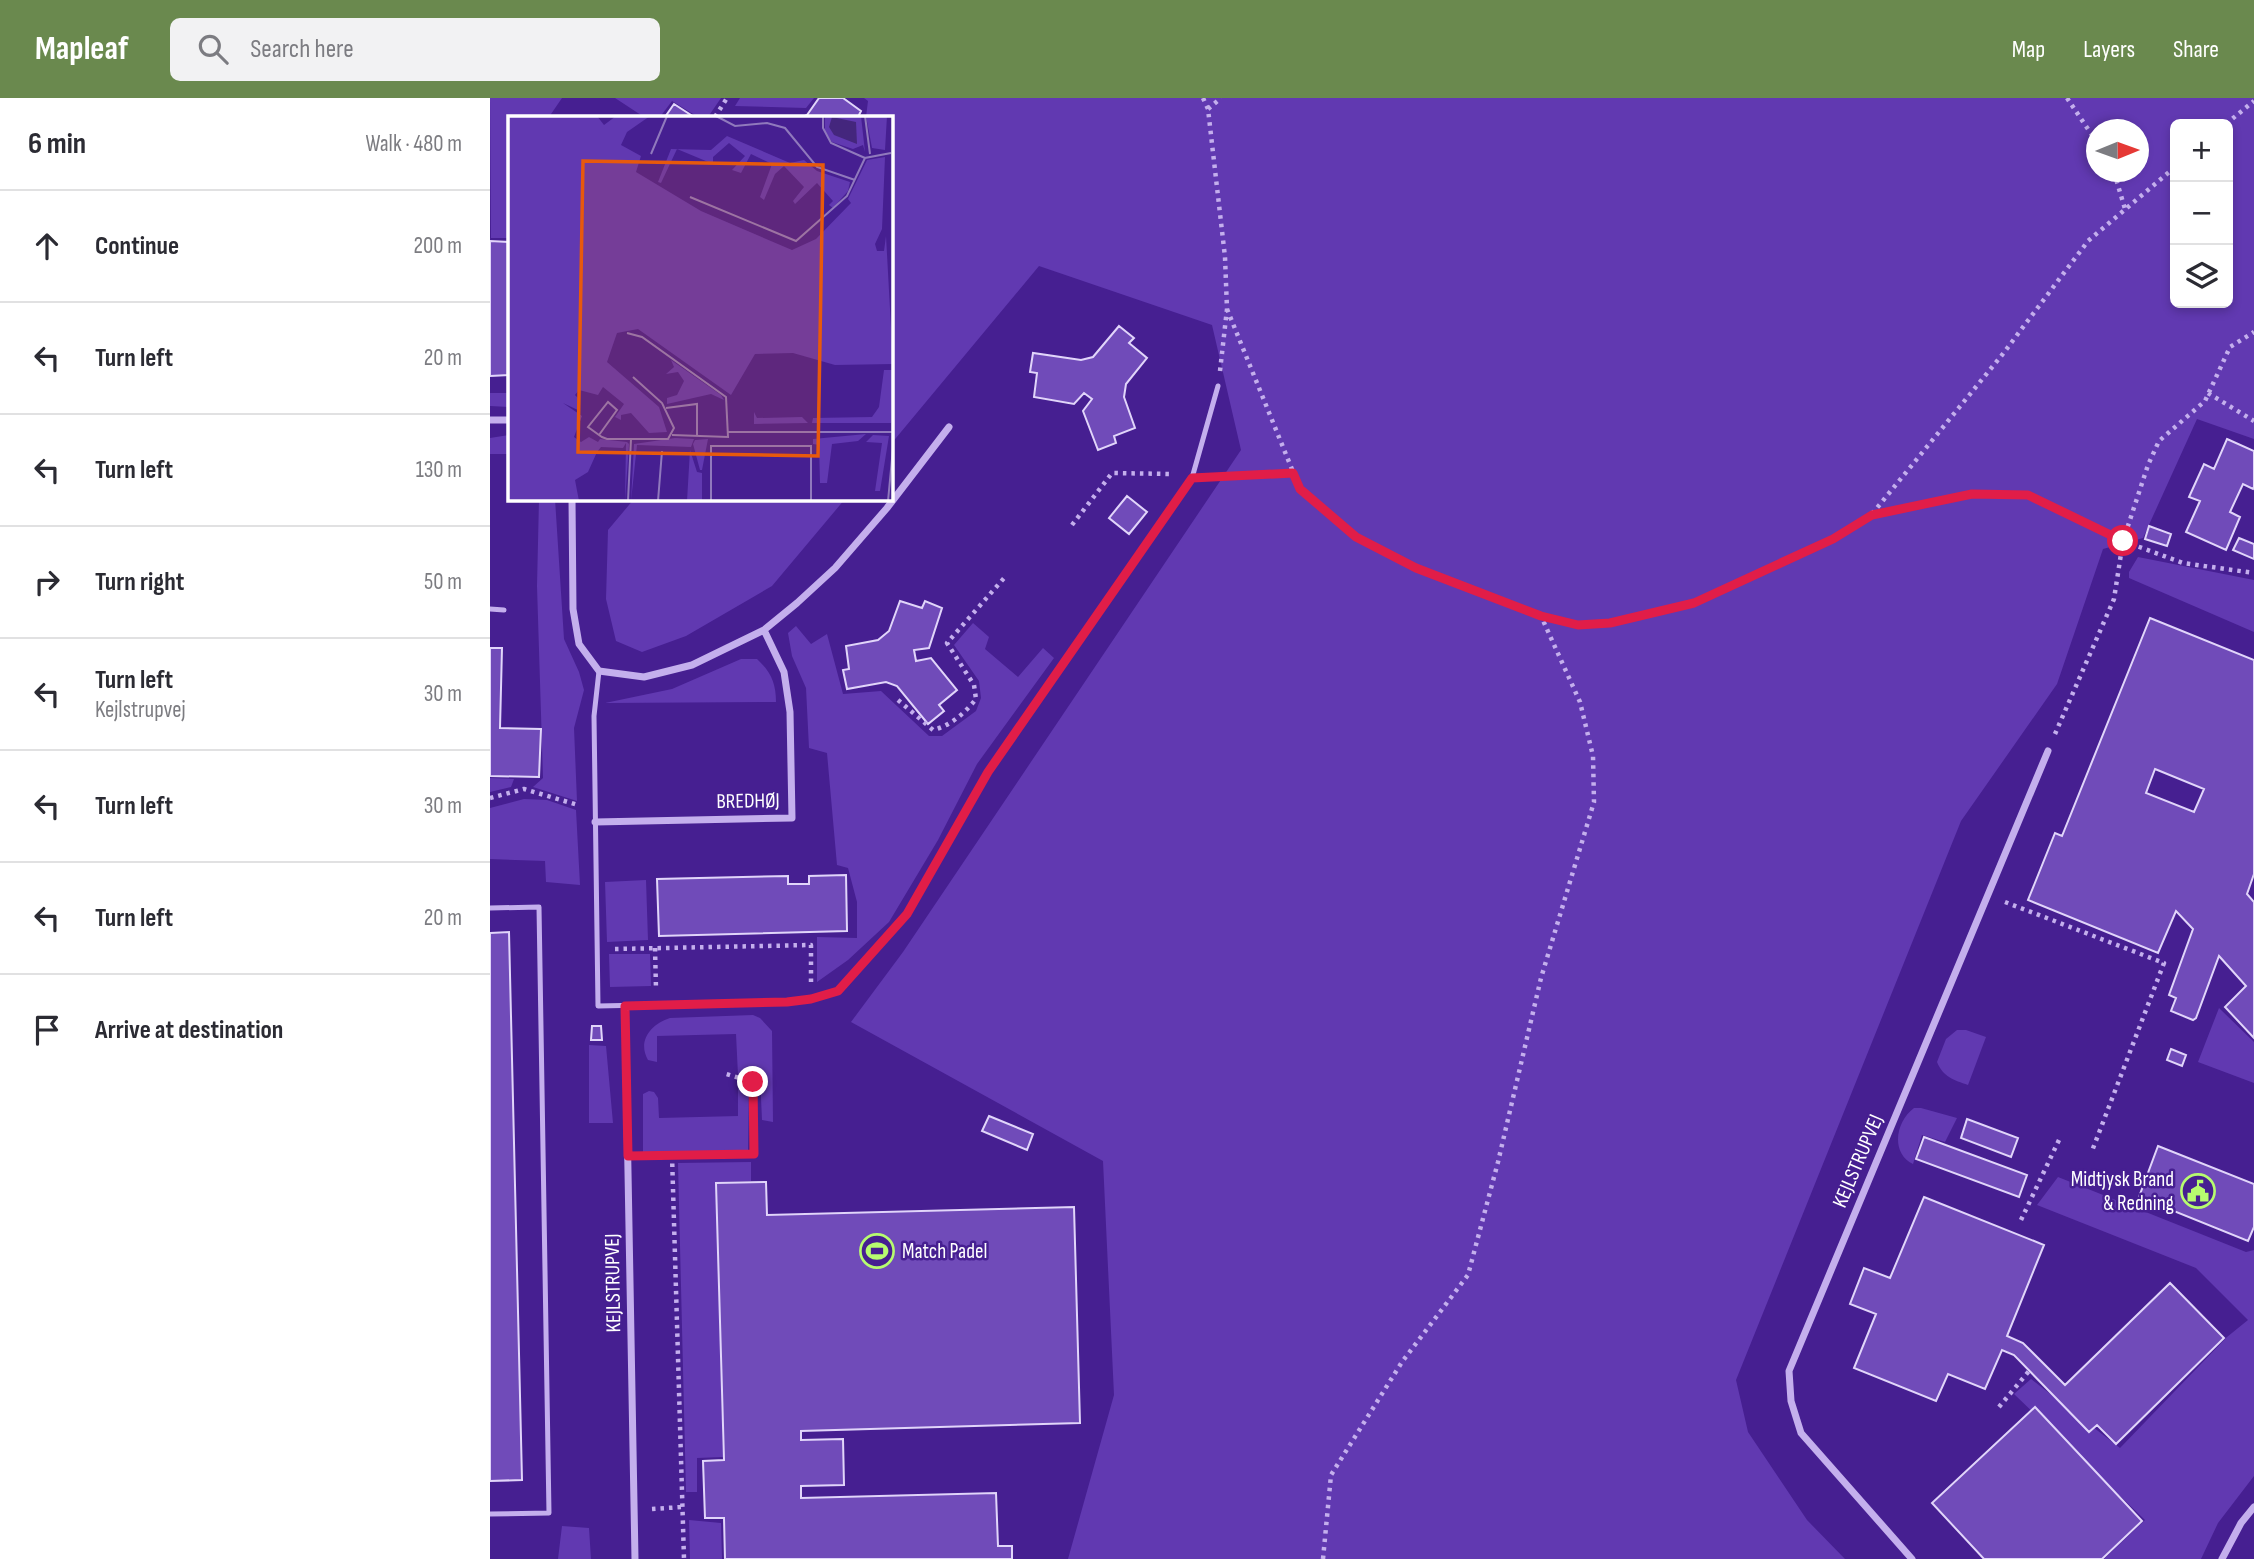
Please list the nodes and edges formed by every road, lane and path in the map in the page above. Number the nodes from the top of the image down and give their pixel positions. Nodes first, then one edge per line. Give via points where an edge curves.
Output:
1 (727, 98) edge
2 (1203, 98) edge
3 (1221, 98) edge
4 (2067, 98) edge
5 (2254, 101) edge
6 (1208, 109) junction
7 (716, 116) edge
8 (2232, 119) edge
9 (2086, 126) edge
10 (2170, 171) edge
11 (2117, 182) edge
12 (2126, 209) junction
13 (1227, 309) junction
14 (2254, 332) edge
15 (1218, 387) joint
16 (2208, 393) junction
17 (490, 420) edge
18 (508, 420) edge
19 (2254, 421) edge
20 (949, 427) dead end
21 (1293, 473) junction
22 (1192, 478) junction
23 (572, 500) edge
24 (1872, 515) junction
25 (1072, 525) dead end
26 (2123, 541) junction
27 (2254, 573) edge
28 (1005, 577) dead end
29 (490, 609) edge
30 (504, 610) dead end
31 (1541, 616) junction
32 (764, 630) junction
33 (599, 671) junction
34 (898, 700) dead end
35 (2048, 751) joint
36 (490, 798) edge
37 (595, 811) junction
38 (595, 822) junction
39 (1988, 895) junction
40 (490, 908) edge
41 (655, 948) junction
42 (597, 949) junction
43 (811, 999) junction
44 (656, 1005) junction
45 (625, 1006) junction
46 (723, 1073) dead end
47 (2059, 1140) dead end
48 (2092, 1152) dead end
49 (673, 1155) junction
50 (628, 1156) junction
51 (2021, 1220) dead end
52 (2029, 1370) dead end
53 (1999, 1407) dead end
54 (682, 1507) junction
55 (2254, 1507) edge
56 (634, 1511) junction
57 (490, 1514) edge
58 (635, 1559) edge
59 (684, 1559) edge
60 (1323, 1559) edge
61 (1912, 1559) edge
62 (2222, 1559) edge

1 - 7 path
2 - 6 path
3 - 6 path
4 - 9 path
5 - 8 path
6 - 13 path
10 - 12 path
11 - 12 path
12 - 24 path via 2088,241
13 - 15 path
13 - 21 path
14 - 16 path via 2230,347
15 - 22 lane
16 - 19 path
16 - 26 path via 2205,401 2159,441
17 - 18 street
20 - 32 street via 835,568
21 - 22 path
21 - 31 path via 1300,489 1356,537 1416,568
22 - 25 path via 1112,473
22 - 43 lane via 988,772 907,914 838,991
23 - 33 street via 573,609 579,644
24 - 26 path via 1972,494 2028,495
24 - 31 path via 1833,539 1694,603 1610,623 1578,625
26 - 27 path via 2183,563
26 - 35 path via 2113,599
28 - 34 path via 947,643 974,685 976,699 966,712 933,730
29 - 30 lane
31 - 60 path via 1580,702 1593,755 1594,802 1541,978 1468,1275 1402,1362 1331,1475
32 - 33 street via 691,665 644,677
32 - 38 street, BREDHØJ via 784,672 790,712 792,818
33 - 37 lane via 594,716
35 - 39 street, KEJLSTRUPVEJ
36 - 37 path via 524,789
37 - 38 lane
38 - 42 lane
39 - 48 path via 2164,963
39 - 61 street, KEJLSTRUPVEJ via 1789,1371 1791,1401 1801,1433
40 - 57 lane via 538,907 549,1513
41 - 42 path
41 - 43 path via 811,945
41 - 44 path
42 - 45 lane via 597,1006
43 - 44 lane
44 - 45 lane
45 - 50 street, KEJLSTRUPVEJ
46 - 49 path via 753,1082 754,1154
47 - 51 path
49 - 50 path
49 - 54 path
50 - 56 street, KEJLSTRUPVEJ
52 - 53 path
54 - 56 path
54 - 59 path
55 - 62 street
56 - 58 street, KEJLSTRUPVEJ

